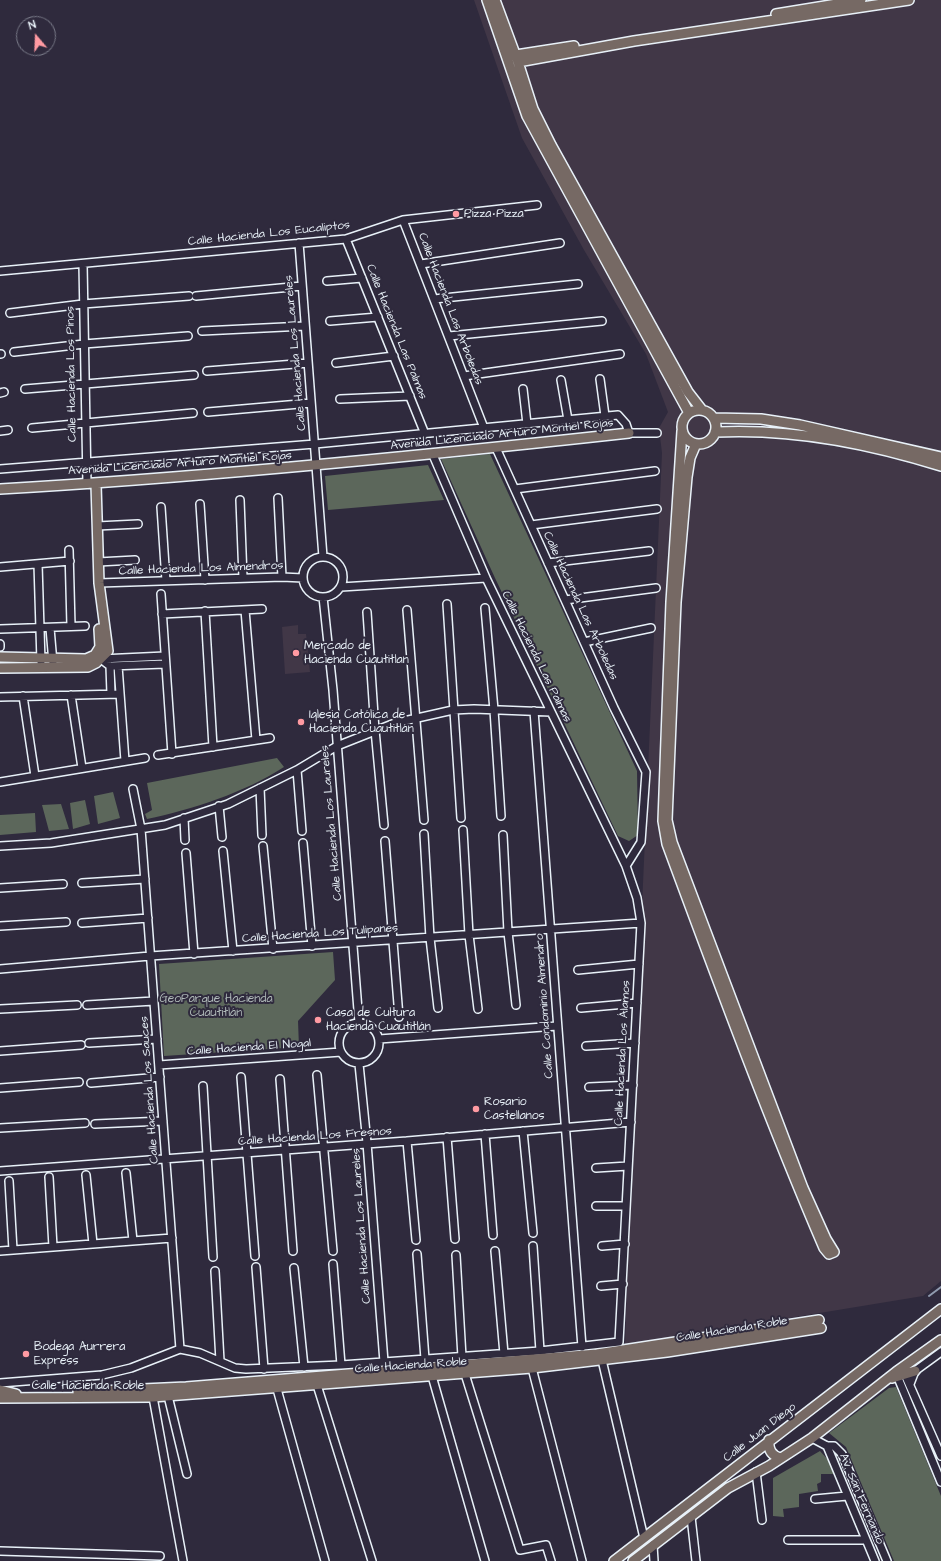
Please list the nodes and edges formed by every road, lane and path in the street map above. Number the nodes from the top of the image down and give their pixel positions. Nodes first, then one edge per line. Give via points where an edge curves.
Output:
1 (487, 0) edge
2 (495, 0) edge
3 (862, 0) edge
4 (909, 0) edge
5 (517, 58) junction
6 (537, 205) dead end
7 (403, 220) junction
8 (346, 239) junction
9 (298, 243) junction
10 (560, 243) dead end
11 (83, 264) junction
12 (421, 264) junction
13 (0, 271) edge
14 (362, 278) junction
15 (327, 281) dead end
16 (578, 284) dead end
17 (302, 286) junction
18 (434, 299) junction
19 (83, 304) junction
20 (10, 313) dead end
21 (378, 316) junction
22 (602, 321) dead end
23 (330, 322) dead end
24 (305, 326) junction
25 (202, 331) dead end
26 (188, 336) dead end
27 (448, 336) junction
28 (84, 344) junction
29 (14, 352) dead end
30 (620, 354) dead end
31 (394, 356) junction
32 (336, 363) dead end
33 (308, 364) junction
34 (207, 371) dead end
35 (194, 375) dead end
36 (464, 376) junction
37 (600, 379) dead end
38 (562, 380) dead end
39 (84, 384) junction
40 (25, 389) dead end
41 (523, 389) dead end
42 (410, 396) junction
43 (340, 399) dead end
44 (311, 403) junction
45 (702, 410) junction
46 (208, 412) dead end
47 (193, 413) dead end
48 (689, 413) junction
49 (605, 416) junction
50 (714, 418) junction
51 (568, 420) junction
52 (85, 423) junction
53 (527, 424) junction
54 (32, 428) dead end
55 (484, 428) junction
56 (8, 430) dead end
57 (0, 431) edge
58 (682, 431) junction
59 (715, 432) junction
60 (629, 433) junction
61 (657, 433) dead end
62 (425, 434) junction
63 (315, 444) junction
64 (696, 444) junction
65 (496, 448) junction
66 (433, 455) junction
67 (941, 457) edge
68 (86, 464) junction
69 (316, 466) junction
70 (941, 466) edge
71 (0, 470) edge
72 (655, 471) dead end
73 (87, 484) junction
74 (96, 484) junction
75 (0, 489) edge
76 (515, 489) junction
77 (278, 498) dead end
78 (240, 500) dead end
79 (200, 504) dead end
80 (161, 507) dead end
81 (657, 509) dead end
82 (138, 524) dead end
83 (531, 525) junction
84 (97, 526) junction
85 (69, 550) dead end
86 (649, 551) dead end
87 (323, 557) junction
88 (135, 560) dead end
89 (70, 561) junction
90 (98, 562) junction
91 (548, 563) junction
92 (38, 564) junction
93 (0, 567) edge
94 (282, 577) junction
95 (242, 578) junction
96 (303, 578) junction
97 (486, 578) junction
98 (205, 580) junction
99 (166, 581) junction
100 (99, 583) junction
101 (341, 587) junction
102 (656, 588) dead end
103 (161, 594) dead end
104 (323, 597) junction
105 (565, 600) junction
106 (447, 604) dead end
107 (485, 608) dead end
108 (262, 609) dead end
109 (246, 610) junction
110 (407, 610) dead end
111 (205, 611) junction
112 (367, 612) dead end
113 (162, 614) junction
114 (71, 626) junction
115 (84, 626) dead end
116 (39, 628) junction
117 (50, 628) junction
118 (651, 628) dead end
119 (0, 629) edge
120 (584, 642) junction
121 (165, 656) junction
122 (0, 657) edge
123 (98, 657) junction
124 (40, 658) junction
125 (53, 658) junction
126 (165, 664) junction
127 (110, 666) junction
128 (118, 666) junction
129 (42, 667) junction
130 (54, 667) junction
131 (0, 668) edge
132 (111, 694) junction
133 (120, 694) junction
134 (71, 695) junction
135 (23, 696) junction
136 (0, 697) edge
137 (453, 710) junction
138 (494, 710) junction
139 (534, 711) junction
140 (550, 712) junction
141 (416, 718) junction
142 (375, 730) junction
143 (270, 738) dead end
144 (256, 740) junction
145 (337, 746) junction
146 (212, 747) junction
147 (172, 754) junction
148 (158, 755) dead end
149 (145, 758) dead end
150 (125, 761) junction
151 (82, 768) junction
152 (297, 770) junction
153 (35, 776) junction
154 (0, 782) edge
155 (260, 788) junction
156 (132, 789) dead end
157 (219, 806) junction
158 (501, 816) dead end
159 (184, 818) junction
160 (461, 818) dead end
161 (424, 820) dead end
162 (384, 826) dead end
163 (141, 829) junction
164 (463, 830) dead end
165 (302, 832) dead end
166 (424, 834) dead end
167 (262, 835) dead end
168 (502, 835) dead end
169 (222, 837) dead end
170 (185, 840) dead end
171 (385, 841) dead end
172 (303, 843) dead end
173 (0, 846) edge
174 (263, 846) dead end
175 (223, 851) dead end
176 (186, 853) dead end
177 (626, 866) junction
178 (145, 878) junction
179 (82, 882) dead end
180 (63, 884) dead end
181 (0, 888) edge
182 (148, 918) junction
183 (66, 922) dead end
184 (82, 923) dead end
185 (641, 923) junction
186 (0, 926) edge
187 (550, 929) junction
188 (508, 932) junction
189 (468, 935) junction
190 (430, 938) junction
191 (393, 940) junction
192 (353, 943) junction
193 (312, 946) junction
194 (273, 949) junction
195 (233, 951) junction
196 (194, 954) junction
197 (150, 956) junction
198 (639, 964) junction
199 (0, 968) edge
200 (578, 970) dead end
201 (154, 1001) junction
202 (637, 1003) junction
203 (77, 1005) dead end
204 (87, 1005) dead end
205 (516, 1005) dead end
206 (438, 1008) dead end
207 (582, 1008) dead end
208 (478, 1009) dead end
209 (0, 1010) edge
210 (399, 1017) dead end
211 (359, 1023) junction
212 (557, 1026) junction
213 (157, 1039) junction
214 (379, 1039) junction
215 (635, 1043) junction
216 (586, 1046) dead end
217 (0, 1050) edge
218 (341, 1052) junction
219 (359, 1064) junction
220 (159, 1065) junction
221 (317, 1075) dead end
222 (160, 1077) junction
223 (241, 1078) dead end
224 (280, 1079) dead end
225 (79, 1082) dead end
226 (91, 1083) dead end
227 (632, 1085) junction
228 (203, 1086) dead end
229 (589, 1087) dead end
230 (0, 1088) edge
231 (163, 1121) junction
232 (631, 1122) junction
233 (85, 1123) dead end
234 (95, 1124) dead end
235 (0, 1128) edge
236 (564, 1128) junction
237 (523, 1131) junction
238 (485, 1134) junction
239 (447, 1137) junction
240 (407, 1141) junction
241 (367, 1143) junction
242 (323, 1147) junction
243 (285, 1150) junction
244 (247, 1153) junction
245 (208, 1156) junction
246 (166, 1159) junction
247 (628, 1166) junction
248 (596, 1168) dead end
249 (0, 1171) edge
250 (126, 1173) dead end
251 (86, 1175) dead end
252 (49, 1177) dead end
253 (9, 1182) dead end
254 (596, 1206) dead end
255 (626, 1206) junction
256 (533, 1233) dead end
257 (493, 1235) dead end
258 (172, 1238) junction
259 (455, 1239) dead end
260 (416, 1240) dead end
261 (133, 1241) junction
262 (93, 1244) junction
263 (625, 1244) junction
264 (533, 1246) dead end
265 (602, 1246) dead end
266 (53, 1247) junction
267 (13, 1250) junction
268 (333, 1250) dead end
269 (0, 1251) edge
270 (293, 1251) dead end
271 (495, 1251) dead end
272 (418, 1254) dead end
273 (456, 1255) dead end
274 (255, 1256) dead end
275 (213, 1257) dead end
276 (333, 1264) dead end
277 (256, 1267) dead end
278 (294, 1268) dead end
279 (215, 1271) dead end
280 (623, 1284) junction
281 (601, 1286) dead end
282 (941, 1309) edge
283 (941, 1340) edge
284 (619, 1342) joint
285 (582, 1347) junction
286 (180, 1349) junction
287 (540, 1351) junction
288 (941, 1352) edge
289 (504, 1354) junction
290 (462, 1357) junction
291 (425, 1359) junction
292 (602, 1360) junction
293 (220, 1361) junction
294 (384, 1362) junction
295 (341, 1365) junction
296 (304, 1367) junction
297 (532, 1368) junction
298 (264, 1369) junction
299 (915, 1371) junction
300 (901, 1373) junction
301 (465, 1374) junction
302 (432, 1376) junction
303 (0, 1382) edge
304 (910, 1384) junction
305 (317, 1385) junction
306 (277, 1389) junction
307 (0, 1390) edge
308 (168, 1396) junction
309 (153, 1397) junction
310 (0, 1398) edge
311 (812, 1438) junction
312 (770, 1440) junction
313 (827, 1446) junction
314 (757, 1450) junction
315 (941, 1456) edge
316 (780, 1458) junction
317 (769, 1466) junction
318 (756, 1472) junction
319 (187, 1474) dead end
320 (941, 1482) edge
321 (847, 1496) junction
322 (815, 1499) dead end
323 (691, 1517) junction
324 (762, 1520) dead end
325 (644, 1538) junction
326 (788, 1540) dead end
327 (866, 1540) junction
328 (653, 1545) junction
329 (0, 1551) edge
330 (160, 1556) dead end
331 (183, 1561) edge
332 (325, 1561) edge
333 (372, 1561) edge
334 (485, 1561) edge
335 (551, 1561) edge
336 (582, 1561) edge
337 (614, 1561) edge
338 (633, 1561) edge
339 (654, 1561) edge
340 (696, 1561) edge
341 (875, 1561) edge
342 (887, 1561) edge

1 - 48 main road via 526,116
2 - 5 main road
3 - 5 main road
4 - 5 main road
5 - 45 main road via 533,109 550,145 688,392
6 - 7 street, Calle Hacienda Los Eucaliptos
7 - 8 street, Calle Hacienda Los Eucaliptos
7 - 12 street, Calle Hacienda Las Arboledas
8 - 9 street, Calle Hacienda Los Eucaliptos
8 - 14 street, Calle Hacienda Las Palmas
9 - 11 street, Calle Hacienda Los Eucaliptos
9 - 17 street, Calle Hacienda Los Laureles
10 - 12 street
11 - 13 street, Calle Hacienda Los Eucaliptos
11 - 19 street, Calle Hacienda Los Pinos
12 - 18 street, Calle Hacienda Las Arboledas
14 - 15 street
14 - 21 street, Calle Hacienda Las Palmas
16 - 18 street
17 - 19 street
17 - 24 street, Calle Hacienda Los Laureles
18 - 27 street, Calle Hacienda Las Arboledas
19 - 20 street
19 - 28 street, Calle Hacienda Los Pinos
21 - 23 street
21 - 31 street, Calle Hacienda Las Palmas
22 - 27 street
24 - 25 street
24 - 33 street, Calle Hacienda Los Laureles
26 - 28 street
27 - 36 street, Calle Hacienda Las Arboledas
28 - 29 street
28 - 39 street, Calle Hacienda Los Pinos
30 - 36 street
31 - 32 street
31 - 42 street, Calle Hacienda Las Palmas
33 - 34 street
33 - 44 street, Calle Hacienda Los Laureles
35 - 39 street
36 - 55 street, Calle Hacienda Las Arboledas
37 - 49 street
38 - 51 street
39 - 40 street
39 - 52 street, Calle Hacienda Los Pinos
41 - 53 street
42 - 43 street
42 - 62 street, Calle Hacienda Las Palmas
44 - 46 street
44 - 63 street, Calle Hacienda Los Laureles
45 - 48 main road
45 - 50 main road
47 - 52 street
48 - 58 main road via 682,422
49 - 51 street, Avenida Licenciado Arturo Montiel Rojas
49 - 60 street, Avenida Licenciado Arturo Montiel Rojas via 618,415 626,424
50 - 59 main road
50 - 67 main road via 800,425
51 - 53 street, Avenida Licenciado Arturo Montiel Rojas
52 - 54 street
52 - 68 street, Calle Hacienda Los Pinos
53 - 55 street, Avenida Licenciado Arturo Montiel Rojas
55 - 62 street, Avenida Licenciado Arturo Montiel Rojas
56 - 57 street
58 - 64 main road via 687,440
58 - 64 main road via 671,602 663,821 667,844 744,1052 799,1190 829,1254 834,1252 803,1188 674,850 667,820 676,602 687,477 690,458
59 - 64 main road via 706,443
59 - 70 main road via 760,431 823,437
60 - 61 street
60 - 65 main road, Avenida Licenciado Arturo Montiel Rojas
62 - 63 street, Avenida Licenciado Arturo Montiel Rojas
63 - 68 street, Avenida Licenciado Arturo Montiel Rojas
63 - 69 street, Calle Hacienda Los Laureles
65 - 66 main road, Avenida Licenciado Arturo Montiel Rojas
65 - 76 street, Calle Hacienda Las Arboledas
66 - 69 main road, Avenida Licenciado Arturo Montiel Rojas
66 - 97 street, Calle Hacienda Las Palmas
68 - 71 street, Avenida Licenciado Arturo Montiel Rojas
68 - 73 street, Calle Hacienda Los Pinos
69 - 74 main road, Avenida Licenciado Arturo Montiel Rojas
69 - 87 street, Calle Hacienda Los Laureles
72 - 76 street
73 - 74 main road, Avenida Licenciado Arturo Montiel Rojas
73 - 75 main road, Avenida Licenciado Arturo Montiel Rojas
74 - 84 main road
76 - 83 street, Calle Hacienda Las Arboledas
77 - 94 street
78 - 95 street
79 - 98 street
80 - 99 street
81 - 83 street
82 - 84 street
83 - 91 street, Calle Hacienda Las Arboledas
84 - 90 main road
85 - 89 street
86 - 91 street
87 - 96 street via 309,564 304,570
87 - 101 street via 334,560 342,570
88 - 90 street
89 - 92 street
89 - 114 street
90 - 100 main road
91 - 105 street, Calle Hacienda Las Arboledas
92 - 93 street
92 - 116 street
94 - 95 street, Calle Hacienda Los Almendros
94 - 96 street, Calle Hacienda Los Almendros
95 - 98 street, Calle Hacienda Los Almendros
96 - 104 street via 307,589
97 - 101 street
97 - 140 street, Calle Hacienda Las Palmas
98 - 99 street, Calle Hacienda Los Almendros
99 - 100 street, Calle Hacienda Los Almendros
100 - 123 main road
101 - 104 street via 333,594
102 - 105 street
103 - 113 street
104 - 145 street, Calle Hacienda Los Laureles
105 - 120 street, Calle Hacienda Las Arboledas
106 - 137 street
107 - 138 street
108 - 109 street
109 - 111 street
109 - 144 street
110 - 141 street
111 - 113 street
111 - 146 street
112 - 142 street
113 - 121 street
114 - 115 street
114 - 117 street
116 - 117 street
116 - 119 street
116 - 124 street
117 - 125 street
118 - 120 street
120 - 177 street, Calle Hacienda Las Arboledas via 646,772 641,842
121 - 123 street
121 - 126 street
122 - 124 main road
123 - 125 main road
123 - 127 street
123 - 130 main road via 88,667
124 - 125 main road
124 - 129 street
125 - 130 street
126 - 128 street
126 - 147 street
127 - 128 street
127 - 132 street
128 - 133 street
129 - 130 main road
129 - 131 main road
132 - 133 street
132 - 134 street
133 - 150 street
134 - 135 street
134 - 151 street
135 - 136 street
135 - 153 street
137 - 138 street
137 - 141 street
137 - 160 street
138 - 139 street
138 - 158 street
139 - 140 street
139 - 187 street, Calle Condominio Almendro
140 - 177 street, Calle Hacienda Las Palmas
141 - 142 street
141 - 161 street
142 - 145 street
142 - 162 street
143 - 144 street
144 - 146 street
145 - 152 street
145 - 192 street, Calle Hacienda Los Laureles
146 - 147 street
147 - 148 street
149 - 150 street
150 - 151 street
151 - 153 street
152 - 155 street
152 - 165 street
153 - 154 street
155 - 157 street
155 - 167 street
156 - 163 street, Calle Hacienda Los Sauces
157 - 159 street
157 - 169 street
159 - 163 street
159 - 170 street
163 - 173 street via 51,843
163 - 178 street, Calle Hacienda Los Sauces
164 - 189 street
166 - 190 street
168 - 188 street
171 - 191 street
172 - 193 street
174 - 194 street
175 - 195 street
176 - 196 street
177 - 185 street, Calle Hacienda Los Álamos via 637,898
178 - 179 street
178 - 182 street, Calle Hacienda Los Sauces
180 - 181 street
182 - 184 street
182 - 197 street, Calle Hacienda Los Sauces
183 - 186 street
185 - 187 street, Calle Hacienda Los Tulipanes
185 - 198 street, Calle Hacienda Los Álamos
187 - 188 street, Calle Hacienda Los Tulipanes
187 - 212 street, Calle Condominio Almendro
188 - 189 street, Calle Hacienda Los Tulipanes
188 - 205 street
189 - 190 street, Calle Hacienda Los Tulipanes
189 - 208 street
190 - 191 street, Calle Hacienda Los Tulipanes
190 - 206 street
191 - 192 street, Calle Hacienda Los Tulipanes
191 - 210 street
192 - 193 street, Calle Hacienda Los Tulipanes
192 - 211 street, Calle Hacienda Los Laureles
193 - 194 street, Calle Hacienda Los Tulipanes
194 - 195 street, Calle Hacienda Los Tulipanes
195 - 196 street, Calle Hacienda Los Tulipanes
196 - 197 street, Calle Hacienda Los Tulipanes
197 - 199 street, Calle Hacienda Los Tulipanes
197 - 201 street, Calle Hacienda Los Sauces
198 - 200 street
198 - 202 street, Calle Hacienda Los Álamos
201 - 204 street
201 - 213 street, Calle Hacienda Los Sauces
202 - 207 street
202 - 215 street, Calle Hacienda Los Álamos
203 - 209 street
211 - 214 street via 368,1025 376,1031
211 - 218 street via 344,1029 340,1036
212 - 214 street
212 - 236 street, Calle Condominio Almendro
213 - 217 street
213 - 220 street, Calle Hacienda Los Sauces
214 - 219 street via 377,1053
215 - 216 street
215 - 227 street, Calle Hacienda Los Álamos
218 - 219 street via 348,1060
218 - 220 street, Calle Hacienda El Nogal
219 - 241 street, Calle Hacienda Los Laureles
220 - 222 street, Calle Hacienda Los Sauces
221 - 242 street
222 - 226 street
222 - 231 street, Calle Hacienda Los Sauces
223 - 244 street
224 - 243 street
225 - 230 street
227 - 229 street
227 - 232 street, Calle Hacienda Los Álamos
228 - 245 street
231 - 234 street
231 - 246 street, Calle Hacienda Los Sauces
232 - 236 street, Calle Hacienda Los Fresnos
232 - 247 street, Calle Hacienda Los Álamos
233 - 235 street
236 - 237 street, Calle Hacienda Los Fresnos
236 - 285 street, Calle Condominio Almendro
237 - 238 street, Calle Hacienda Los Fresnos
237 - 256 street
238 - 239 street, Calle Hacienda Los Fresnos
238 - 257 street
239 - 240 street, Calle Hacienda Los Fresnos
239 - 259 street
240 - 241 street, Calle Hacienda Los Fresnos
240 - 260 street
241 - 242 street, Calle Hacienda Los Fresnos
241 - 294 street, Calle Hacienda Los Laureles
242 - 243 street, Calle Hacienda Los Fresnos
242 - 268 street
243 - 244 street, Calle Hacienda Los Fresnos
243 - 270 street
244 - 245 street, Calle Hacienda Los Fresnos
244 - 274 street
245 - 246 street, Calle Hacienda Los Fresnos
245 - 275 street
246 - 249 street, Calle Hacienda Los Fresnos
246 - 258 street, Calle Hacienda Los Sauces
247 - 248 street
247 - 255 street, Calle Hacienda Los Álamos
250 - 261 street
251 - 262 street
252 - 266 street
253 - 267 street
254 - 255 street
255 - 263 street, Calle Hacienda Los Álamos
258 - 261 street
258 - 286 street, Calle Hacienda Los Sauces
261 - 262 street
262 - 266 street
263 - 265 street
263 - 280 street, Calle Hacienda Los Álamos
264 - 287 street
266 - 267 street
267 - 269 street
271 - 289 street
272 - 291 street
273 - 290 street
276 - 295 street
277 - 298 street
278 - 296 street
279 - 293 street
280 - 281 street
280 - 284 street, Calle Hacienda Los Álamos
282 - 312 main road, Calle Juan Diego
283 - 300 main road
284 - 285 street, Calle Hacienda Roble
285 - 287 street, Calle Hacienda Roble
286 - 293 street, Calle Hacienda Roble
286 - 303 street, Calle Hacienda Roble via 102,1376
287 - 289 street, Calle Hacienda Roble
288 - 299 street
289 - 290 street, Calle Hacienda Roble
290 - 291 street, Calle Hacienda Roble
291 - 294 street, Calle Hacienda Roble
292 - 297 main road, Calle Hacienda Roble
292 - 307 main road, Calle Hacienda Roble via 667,1352 820,1324 582,1355 186,1387 10,1394
292 - 325 street
293 - 298 street, Calle Hacienda Roble via 241,1368
294 - 295 street, Calle Hacienda Roble
295 - 296 street, Calle Hacienda Roble
296 - 298 street, Calle Hacienda Roble
297 - 301 main road, Calle Hacienda Roble
297 - 336 street
299 - 300 main road
299 - 304 street
300 - 304 street
300 - 311 main road via 885,1381
300 - 320 street
301 - 302 main road, Calle Hacienda Roble
301 - 335 street via 520,1550 546,1545
302 - 305 main road, Calle Hacienda Roble
302 - 334 street
304 - 315 street
305 - 306 main road, Calle Hacienda Roble
305 - 333 street
306 - 308 main road, Calle Hacienda Roble
306 - 332 street
308 - 309 main road, Calle Hacienda Roble
308 - 319 street
309 - 310 main road, Calle Hacienda Roble
309 - 331 street
311 - 313 street
311 - 316 main road
312 - 314 main road, Calle Juan Diego
312 - 316 main road via 768,1446 771,1452
313 - 321 street, Av. San Fernando
313 - 342 street via 834,1446 842,1454
314 - 317 main road via 766,1455
314 - 325 main road, Calle Juan Diego
316 - 317 main road
317 - 318 main road
318 - 323 main road via 728,1488
318 - 324 street
321 - 322 street
321 - 327 street, Av. San Fernando
323 - 328 main road
323 - 340 street
325 - 337 main road, Calle Juan Diego
326 - 327 street
327 - 341 street, Av. San Fernando
328 - 338 main road
328 - 339 street
329 - 330 street

